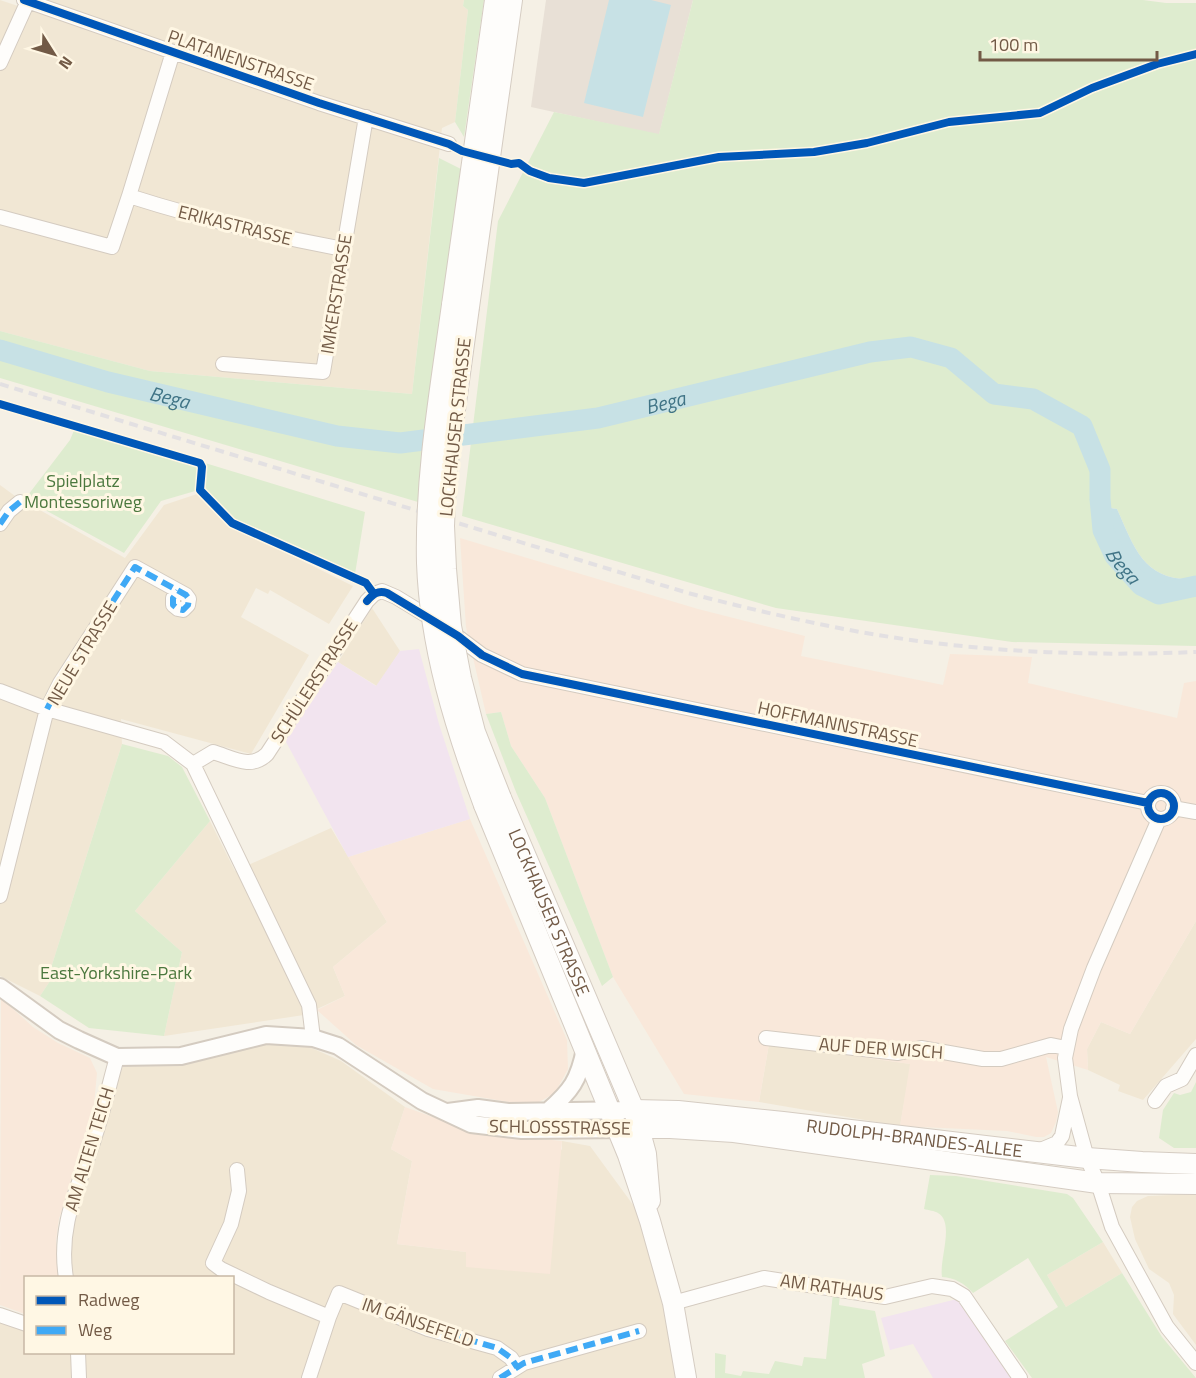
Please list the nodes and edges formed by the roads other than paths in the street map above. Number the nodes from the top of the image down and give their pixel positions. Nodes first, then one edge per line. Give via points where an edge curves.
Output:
1 (495, 0) edge
2 (512, 0) edge
3 (26, 1) edge
4 (173, 52) junction
5 (0, 63) edge
6 (366, 117) junction
7 (484, 137) junction
8 (449, 144) dead end
9 (129, 196) junction
10 (0, 217) edge
11 (343, 249) junction
12 (223, 364) dead end
13 (20, 502) dead end
14 (0, 524) edge
15 (178, 591) dead end
16 (522, 674) joint
17 (0, 691) edge
18 (47, 709) junction
19 (193, 764) junction
20 (493, 802) junction
21 (1148, 802) junction
22 (1173, 808) junction
23 (1196, 812) edge
24 (1159, 819) junction
25 (0, 896) edge
26 (0, 987) edge
27 (313, 1038) junction
28 (766, 1038) dead end
29 (1066, 1048) junction
30 (585, 1049) junction
31 (1196, 1055) edge
32 (117, 1057) junction
33 (1070, 1096) junction
34 (1155, 1101) dead end
35 (610, 1109) junction
36 (548, 1111) junction
37 (448, 1112) junction
38 (637, 1119) junction
39 (618, 1129) junction
40 (1036, 1152) junction
41 (1087, 1158) junction
42 (1196, 1164) edge
43 (237, 1170) dead end
44 (1098, 1184) junction
45 (1196, 1184) edge
46 (650, 1221) junction
47 (66, 1276) edge
48 (673, 1304) junction
49 (0, 1315) edge
50 (328, 1317) junction
51 (24, 1323) edge
52 (639, 1331) dead end
53 (78, 1354) edge
54 (1196, 1363) edge
55 (517, 1367) junction
56 (79, 1378) edge
57 (309, 1378) edge
58 (500, 1378) edge
59 (686, 1378) edge
60 (1020, 1378) edge

1 - 7 main road, LOCKHAUSER STRASSE
2 - 7 main road, LOCKHAUSER STRASSE
3 - 4 street, PLATANENSTRASSE
3 - 5 street
4 - 6 street, PLATANENSTRASSE
4 - 9 street
6 - 8 street, PLATANENSTRASSE
6 - 11 street, IMKERSTRASSE
7 - 20 main road, LOCKHAUSER STRASSE, bridge via 461,306 444,526 451,626 460,678
9 - 10 street via 112,247
9 - 11 street, ERIKASTRASSE via 266,235
11 - 12 street, IMKERSTRASSE via 323,372
13 - 14 street
15 - 18 street, NEUE STRASSE via 135,567
16 - 19 street, SCHÜLERSTRASSE via 482,655 458,636 382,591 374,594 342,637 259,762 248,763 213,752
16 - 21 street, HOFFMANNSTRASSE
17 - 18 street
18 - 19 street via 164,742
18 - 25 street, NEUE STRASSE
19 - 27 street via 309,1005
20 - 30 main road, LOCKHAUSER STRASSE
20 - 38 main road, LOCKHAUSER STRASSE
21 - 22 street via 1154,795 1162,794 1170,798
21 - 24 street via 1150,813
22 - 23 street
22 - 24 street via 1168,816
24 - 29 street via 1094,968
26 - 32 street, SCHLOSSSTRASSE via 59,1030
27 - 32 street, SCHLOSSSTRASSE via 266,1035 181,1056
27 - 37 street, SCHLOSSSTRASSE via 338,1046 411,1095
28 - 29 street, AUF DER WISCH via 898,1053 921,1048 983,1059 1001,1059 1051,1045
29 - 33 street
30 - 35 main road, LOCKHAUSER STRASSE
30 - 36 street via 575,1083
31 - 34 street via 1182,1079 1167,1086
32 - 47 street, AM ALTEN TEICH via 96,1134 69,1206
33 - 40 street via 1062,1136 1057,1143
33 - 41 street
35 - 36 street, SCHLOSSSTRASSE
35 - 38 street, SCHLOSSSTRASSE
35 - 39 main road, LOCKHAUSER STRASSE
36 - 37 street, SCHLOSSSTRASSE via 478,1108
37 - 39 street, SCHLOSSSTRASSE via 471,1124 522,1130
38 - 39 street, SCHLOSSSTRASSE
38 - 40 main road, RUDOLPH-BRANDES-ALLEE via 678,1111
38 - 44 main road, RUDOLPH-BRANDES-ALLEE
38 - 46 main road, LOCKHAUSER STRASSE via 649,1172
39 - 46 main road, LOCKHAUSER STRASSE
40 - 41 main road, RUDOLPH-BRANDES-ALLEE
41 - 42 main road, RUDOLPH-BRANDES-ALLEE
41 - 44 street
43 - 50 street via 239,1191 231,1224 213,1263
44 - 45 main road, RUDOLPH-BRANDES-ALLEE
44 - 54 street via 1112,1227 1167,1327
46 - 48 main road
48 - 59 main road
48 - 60 street, AM RATHAUS via 764,1278 885,1297 932,1286 952,1289 964,1296
49 - 51 street
50 - 55 street, IM GÄNSEFELD via 339,1293 428,1329 497,1348
50 - 57 street, IM GÄNSEFELD
52 - 55 street
53 - 56 street
55 - 58 street

